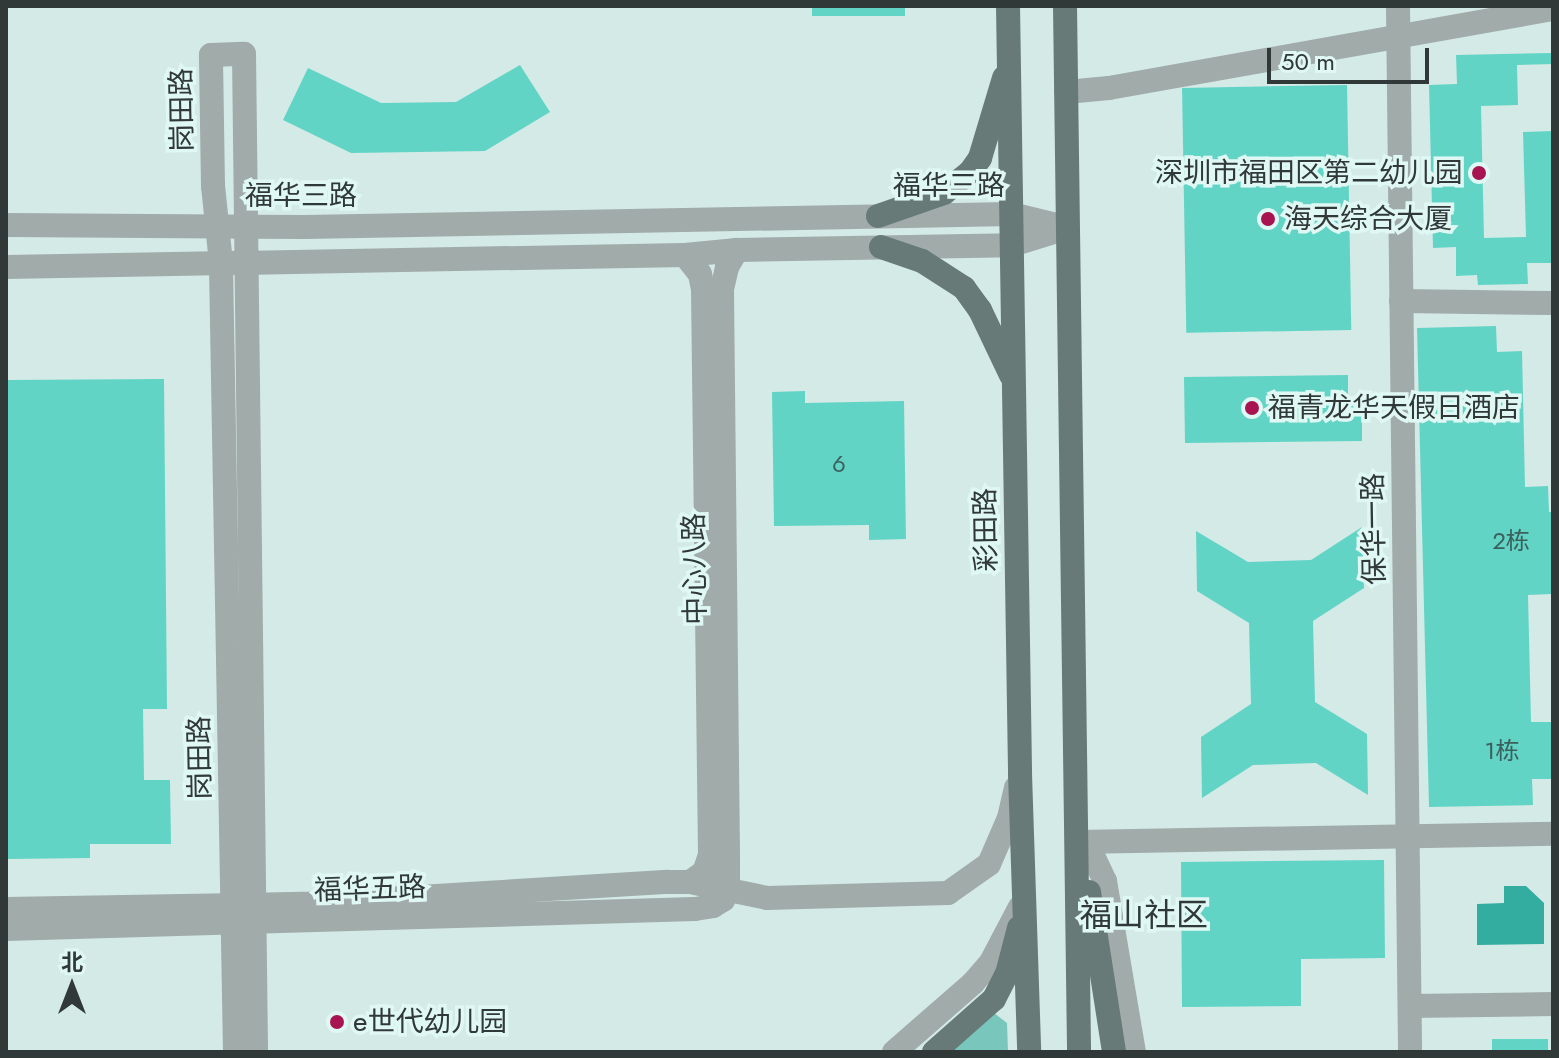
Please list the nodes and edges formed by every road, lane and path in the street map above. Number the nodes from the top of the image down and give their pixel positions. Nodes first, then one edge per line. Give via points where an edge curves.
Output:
1 (1008, 6) edge
2 (1049, 6) edge
3 (1065, 6) edge
4 (1398, 6) edge
5 (1553, 9) edge
6 (1398, 36) junction
7 (1066, 60) junction
8 (1009, 65) junction
9 (1066, 92) junction
10 (1012, 214) junction
11 (878, 216) junction
12 (6, 225) edge
13 (216, 226) junction
14 (247, 227) junction
15 (1067, 228) junction
16 (1012, 245) junction
17 (881, 247) junction
18 (737, 250) junction
19 (685, 255) junction
20 (221, 263) junction
21 (248, 263) junction
22 (6, 267) edge
23 (1401, 301) junction
24 (1553, 303) edge
25 (1013, 381) junction
26 (1020, 774) junction
27 (1553, 834) edge
28 (1408, 836) junction
29 (1078, 842) junction
30 (690, 882) junction
31 (728, 891) junction
32 (1025, 898) junction
33 (6, 909) edge
34 (244, 915) junction
35 (6, 929) edge
36 (1553, 1004) edge
37 (1410, 1006) junction
38 (235, 1052) edge
39 (256, 1052) edge
40 (894, 1052) edge
41 (934, 1052) edge
42 (1029, 1052) edge
43 (1079, 1052) edge
44 (1114, 1052) edge
45 (1134, 1052) edge
46 (1410, 1052) edge

1 - 8 main road, 彩田路
2 - 7 main road
3 - 7 main road
4 - 6 street, 保华一路
5 - 6 street
6 - 9 street
6 - 23 street, 保华一路
7 - 9 main road
8 - 10 main road, 彩田路
8 - 11 main road via 980,158 971,171 944,193
9 - 15 main road
10 - 11 street, 福华三路
10 - 15 street, 福华三路
10 - 16 main road, 彩田路
11 - 14 street, 福华三路
12 - 13 street, 福华三路
13 - 14 street, 福华三路
13 - 14 street, 岗田路 via 211,55 244,54
13 - 20 street, 岗田路
14 - 21 street, 岗田路
15 - 16 street
15 - 29 main road
16 - 17 street
16 - 25 main road, 彩田路
17 - 18 street
17 - 25 main road via 922,261 964,288
18 - 19 street
18 - 31 street, 中心八路 via 722,289
19 - 21 street
19 - 30 street, 中心八路 via 700,274 703,289 710,855 704,872
20 - 21 street
20 - 22 street
20 - 34 street, 岗田路
21 - 34 street, 岗田路
23 - 24 street
23 - 28 street, 保华一路
25 - 26 main road, 彩田路
26 - 31 street, 福华五路 via 989,864 948,893 767,898
26 - 32 main road, 彩田路
27 - 28 street
28 - 29 street
28 - 37 street, 保华一路
29 - 43 main road
29 - 44 main road
29 - 45 street via 1089,847 1105,881
30 - 31 street, 福华五路
30 - 34 street, 福华五路
31 - 34 street, 福华五路 via 713,906 695,909
32 - 40 street via 991,962
32 - 41 main road via 1007,974 994,999
32 - 42 main road, 彩田路
33 - 34 street, 福华五路
34 - 35 street, 福华五路
34 - 38 street, 岗田路
34 - 39 street, 岗田路
36 - 37 street
37 - 46 street, 保华一路

